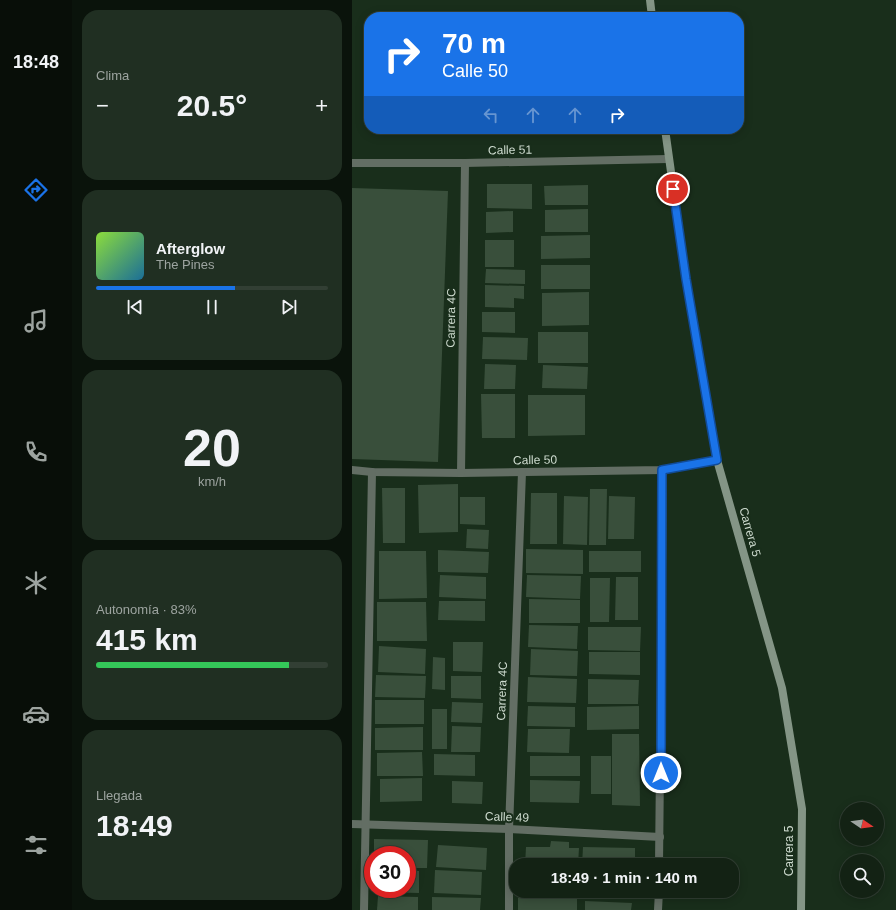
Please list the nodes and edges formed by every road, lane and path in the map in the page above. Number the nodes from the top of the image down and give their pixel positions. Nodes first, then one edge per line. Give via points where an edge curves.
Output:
1 (650, 0) edge
2 (651, 12) edge
3 (666, 134) edge
4 (668, 159) junction
5 (352, 162) edge
6 (465, 163) junction
7 (717, 460) junction
8 (352, 470) edge
9 (662, 470) junction
10 (372, 472) junction
11 (522, 472) junction
12 (461, 474) junction
13 (352, 824) edge
14 (366, 825) junction
15 (509, 829) junction
16 (660, 837) junction
17 (660, 858) edge
18 (659, 898) edge
19 (364, 910) edge
20 (510, 910) edge
21 (658, 910) edge
22 (801, 910) edge

1 - 2 main road
3 - 4 main road, Carrera 5
4 - 6 street, Calle 51
4 - 7 main road, Carrera 5
5 - 6 street, Calle 51
6 - 12 street, Carrera 4C
7 - 9 street, Calle 50
7 - 22 main road, Carrera 5 via 782,688 802,809
8 - 10 street, Calle 50
9 - 11 street, Calle 50
9 - 16 street
10 - 12 street, Calle 50
10 - 14 street
11 - 12 street, Calle 50
11 - 15 street, Carrera 4C
13 - 14 street, Calle 49
14 - 15 street, Calle 49
14 - 19 street
15 - 16 street, Calle 49
15 - 20 street, Carrera 4C
16 - 17 street
18 - 21 street

